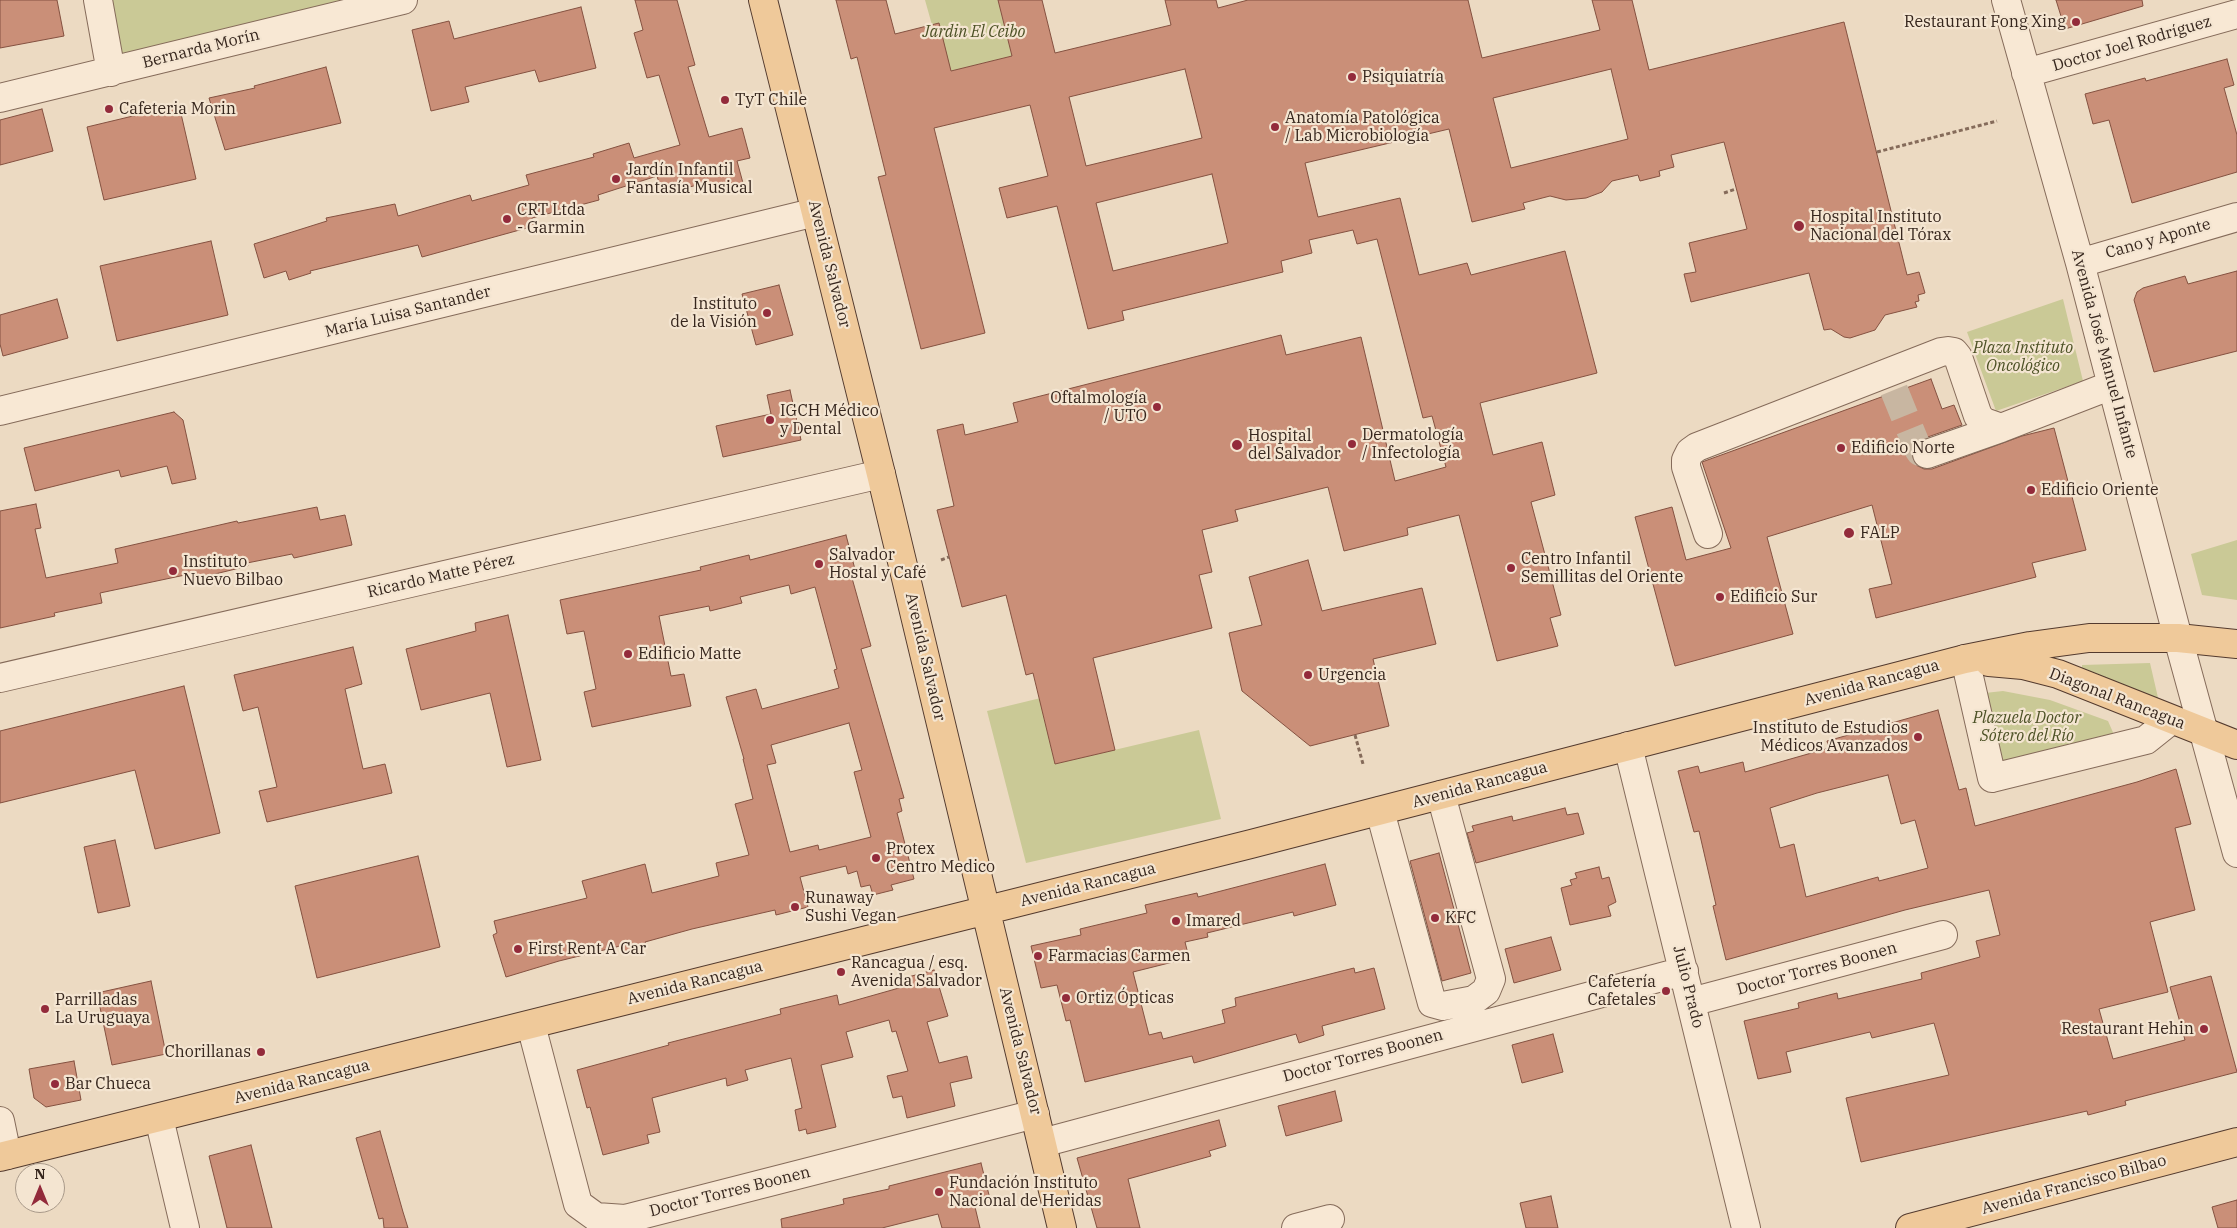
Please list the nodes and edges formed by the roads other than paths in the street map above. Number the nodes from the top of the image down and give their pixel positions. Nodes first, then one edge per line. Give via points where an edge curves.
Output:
1 (98, 0) edge
2 (403, 0) edge
3 (763, 0) edge
4 (2006, 0) edge
5 (2237, 14) edge
6 (111, 72) junction
7 (2026, 73) junction
8 (0, 98) edge
9 (816, 212) junction
10 (2237, 217) edge
11 (2080, 263) junction
12 (2112, 386) junction
13 (0, 412) edge
14 (2001, 428) junction
15 (1927, 454) dead end
16 (881, 474) junction
17 (1708, 534) dead end
18 (2178, 638) junction
19 (2237, 644) edge
20 (1965, 659) junction
21 (0, 678) edge
22 (2171, 720) junction
23 (2204, 733) junction
24 (2237, 745) edge
25 (1628, 746) junction
26 (1441, 795) junction
27 (1380, 811) junction
28 (2237, 853) edge
29 (985, 910) junction
30 (1943, 935) dead end
31 (1684, 971) junction
32 (1691, 1002) junction
33 (531, 1025) junction
34 (1035, 1114) junction
35 (160, 1118) junction
36 (0, 1121) edge
37 (2237, 1142) edge
38 (1042, 1143) junction
39 (3, 1156) edge
40 (1330, 1219) dead end
41 (185, 1228) edge
42 (1062, 1228) edge
43 (1296, 1228) edge
44 (1746, 1228) edge
45 (1910, 1228) edge

1 - 6 street
2 - 6 street, Bernarda Morín
3 - 9 main road, Avenida Salvador
4 - 7 street, Avenida José Manuel Infante
5 - 7 street, Doctor Joel Rodríguez
6 - 8 street, Bernarda Morín
7 - 11 street, Avenida José Manuel Infante
9 - 13 street, María Luisa Santander
9 - 16 main road, Avenida Salvador
10 - 11 street, Cano y Aponte
11 - 12 street, Avenida José Manuel Infante
12 - 14 street
12 - 18 street, Avenida José Manuel Infante
14 - 15 street
14 - 17 street via 1984,422 1978,416 1958,357 1954,352 1941,352 1896,380 1696,447 1690,452 1686,467
16 - 21 street, Ricardo Matte Pérez
16 - 29 main road, Avenida Salvador
18 - 19 main road, Avenida Rancagua
18 - 20 main road, Avenida Rancagua via 2080,638
18 - 23 street, Avenida José Manuel Infante
20 - 22 main road, Diagonal Rancagua via 2023,665 2058,674
20 - 22 street via 1992,778 2146,740
20 - 25 main road, Avenida Rancagua
22 - 23 main road, Diagonal Rancagua
23 - 24 main road, Diagonal Rancagua
23 - 28 street, Avenida José Manuel Infante
25 - 26 main road, Avenida Rancagua
25 - 31 street, Julio Prado
26 - 27 main road, Avenida Rancagua
26 - 27 street via 1490,979 1486,991 1474,1000 1443,1006 1432,1003
27 - 29 main road, Avenida Rancagua
29 - 33 main road, Avenida Rancagua
29 - 34 main road, Avenida Salvador
30 - 32 street, Doctor Torres Boonen
31 - 32 street, Julio Prado
31 - 38 street, Doctor Torres Boonen
32 - 44 street, Julio Prado
33 - 34 street, Doctor Torres Boonen via 578,1204 596,1217 625,1219
33 - 35 main road, Avenida Rancagua
34 - 38 main road, Avenida Salvador
35 - 39 main road, Avenida Rancagua
35 - 41 street
36 - 39 street
37 - 45 main road, Avenida Francisco Bilbao
38 - 42 main road, Avenida Salvador
40 - 43 street

